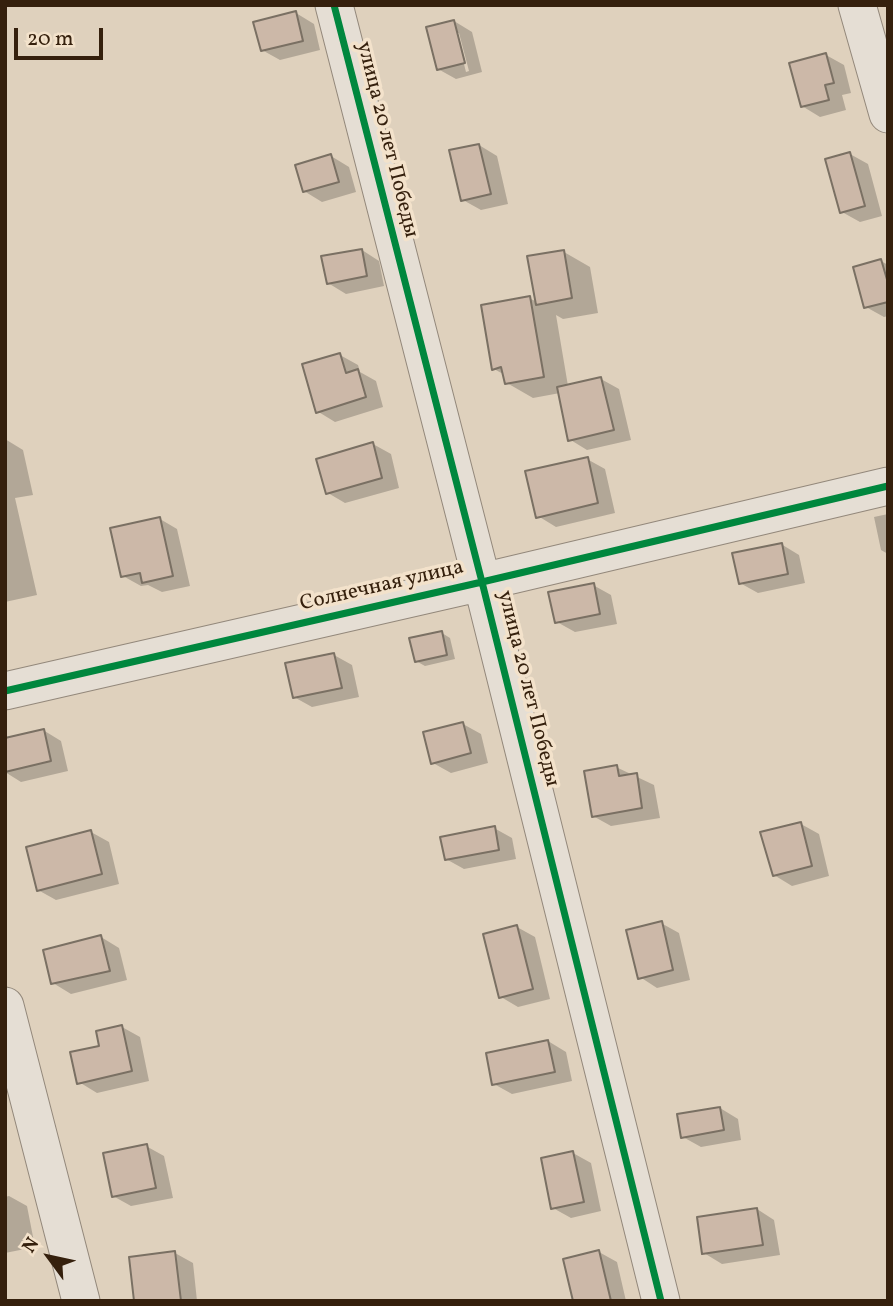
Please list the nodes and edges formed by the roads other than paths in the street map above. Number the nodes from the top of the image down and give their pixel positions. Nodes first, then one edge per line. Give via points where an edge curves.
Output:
1 (334, 5) edge
2 (857, 5) edge
3 (888, 114) edge
4 (888, 486) edge
5 (482, 582) junction
6 (5, 691) edge
7 (5, 1006) edge
8 (81, 1301) edge
9 (661, 1301) edge

1 - 5 street, улица 20 лет Победы
2 - 3 street
4 - 5 street, Солнечная улица
5 - 6 street, Солнечная улица
5 - 9 street, улица 20 лет Победы
7 - 8 street

